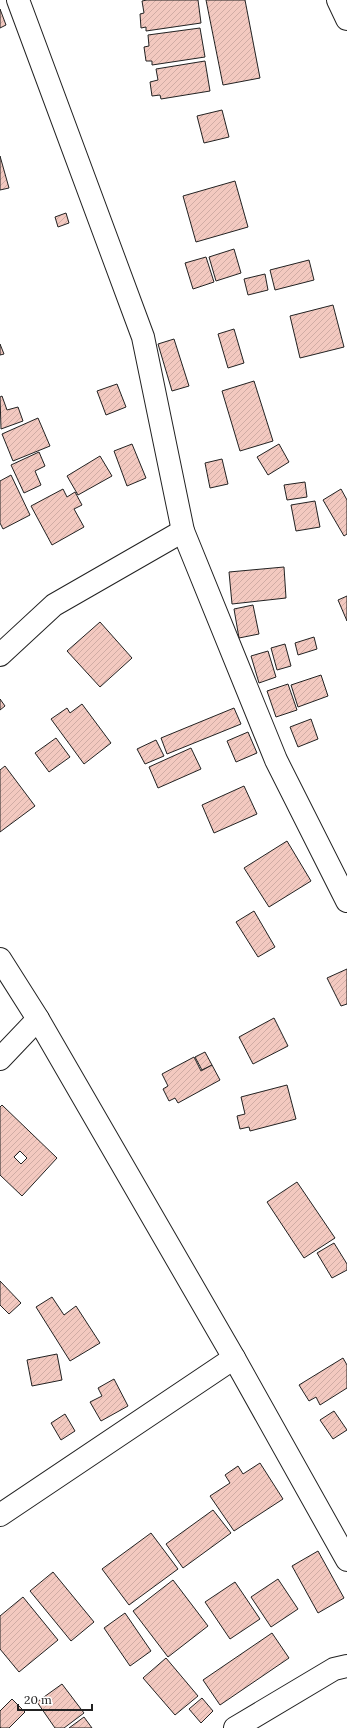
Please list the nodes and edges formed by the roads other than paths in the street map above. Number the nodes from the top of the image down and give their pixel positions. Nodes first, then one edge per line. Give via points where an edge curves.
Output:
1 (18, 0) edge
2 (338, 0) edge
3 (347, 20) edge
4 (183, 531) junction
5 (0, 655) edge
6 (347, 901) edge
7 (0, 959) edge
8 (38, 1019) junction
9 (0, 1059) edge
10 (234, 1358) junction
11 (0, 1514) edge
12 (347, 1560) edge
13 (347, 1666) edge
14 (235, 1728) edge

1 - 4 street via 143,337
2 - 3 street
4 - 5 street via 54,605
4 - 6 street via 276,760
7 - 8 street
8 - 9 street
8 - 10 street
10 - 11 street
10 - 12 street
13 - 14 street via 334,1668

